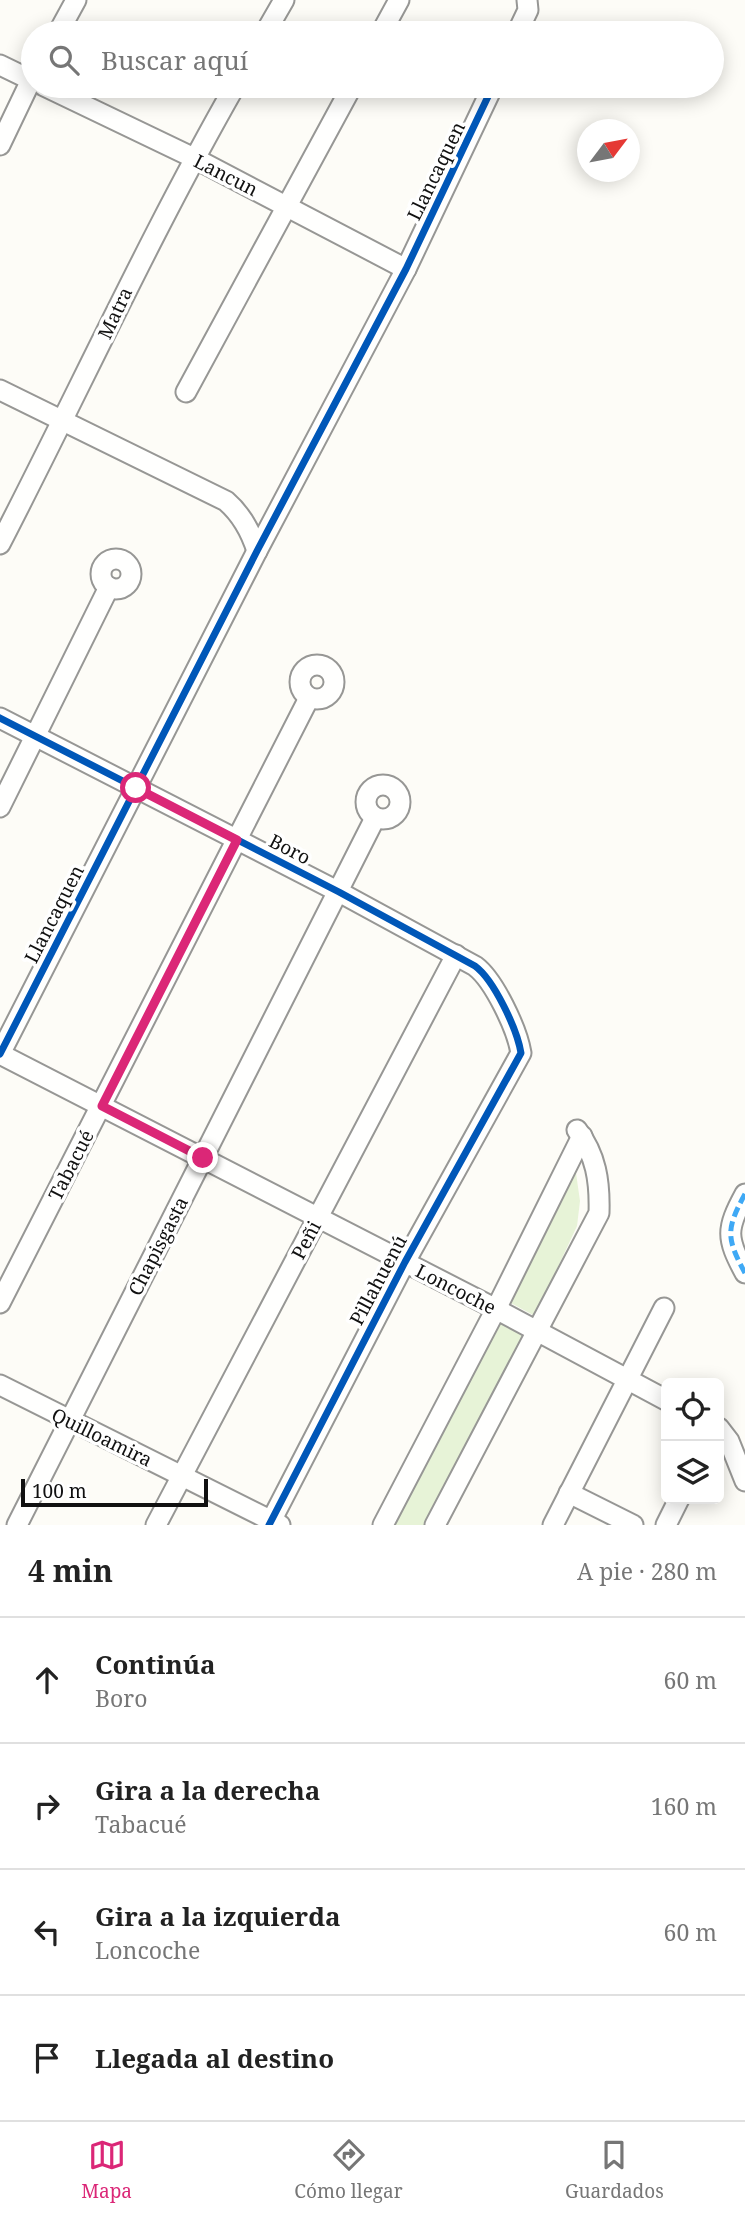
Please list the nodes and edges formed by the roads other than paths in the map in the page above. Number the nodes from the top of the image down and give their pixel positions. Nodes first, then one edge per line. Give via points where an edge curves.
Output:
1 (76, 0) edge
2 (284, 0) edge
3 (399, 0) edge
4 (528, 1) edge
5 (65, 21) edge
6 (272, 21) edge
7 (388, 21) edge
8 (523, 21) edge
9 (0, 65) edge
10 (21, 75) edge
11 (26, 98) edge
12 (70, 98) edge
13 (228, 98) edge
14 (346, 98) edge
15 (487, 98) edge
16 (0, 145) edge
17 (194, 158) junction
18 (287, 206) junction
19 (406, 269) junction
20 (0, 390) edge
21 (186, 392) dead end
22 (63, 422) junction
23 (0, 544) edge
24 (257, 551) junction
25 (109, 587) dead end
26 (309, 698) dead end
27 (0, 718) edge
28 (35, 736) junction
29 (136, 788) junction
30 (0, 807) edge
31 (375, 818) dead end
32 (237, 840) junction
33 (339, 892) junction
34 (456, 955) junction
35 (520, 1053) joint
36 (0, 1054) edge
37 (102, 1106) junction
38 (203, 1158) junction
39 (745, 1194) edge
40 (318, 1218) junction
41 (405, 1262) junction
42 (745, 1273) edge
43 (0, 1303) edge
44 (664, 1308) dead end
45 (496, 1309) junction
46 (537, 1332) junction
47 (628, 1380) junction
48 (0, 1385) edge
49 (661, 1397) edge
50 (69, 1421) junction
51 (724, 1434) edge
52 (182, 1476) junction
53 (745, 1481) edge
54 (569, 1493) junction
55 (676, 1504) edge
56 (273, 1523) edge
57 (17, 1525) edge
58 (156, 1525) edge
59 (383, 1525) edge
60 (435, 1525) edge
61 (553, 1525) edge
62 (633, 1525) edge
63 (666, 1525) edge

1 - 5 street
2 - 6 street
3 - 7 street
4 - 8 street
9 - 10 street, Lancun
11 - 16 street
12 - 17 street, Lancun
13 - 17 street, Matra
14 - 18 street
15 - 19 street, Llancaquen
17 - 18 street, Lancun
17 - 22 street, Matra
18 - 19 street, Lancun
18 - 21 street
19 - 24 street, Llancaquen
20 - 22 street
22 - 23 street, Matra
22 - 24 street via 226,501 241,517
24 - 29 street, Llancaquen
25 - 28 street
26 - 32 street, Tabacué
27 - 28 street, Boro
28 - 29 street, Boro
28 - 30 street
29 - 32 street, Boro
29 - 36 street, Llancaquen
31 - 33 street, Chapisgasta
32 - 33 street, Boro
32 - 37 street, Tabacué
33 - 34 street, Boro
33 - 38 street, Chapisgasta
34 - 35 street, Boro via 486,976 517,1035
34 - 40 street, Peñi
35 - 41 street, Pillahuenú
36 - 37 street, Loncoche
37 - 38 street, Loncoche
37 - 43 street, Tabacué
38 - 40 street, Loncoche
38 - 50 street, Chapisgasta
39 - 42 street via 729,1233
40 - 41 street, Loncoche
40 - 52 street, Peñi
41 - 45 street, Loncoche
41 - 56 street, Pillahuenú
44 - 47 street
45 - 46 street, Loncoche
45 - 46 street via 580,1133 598,1170 599,1213
45 - 59 street
46 - 47 street, Loncoche
46 - 60 street
47 - 49 street, Loncoche
47 - 54 street
48 - 50 street, Quilloamira
50 - 52 street, Quilloamira
50 - 57 street, Chapisgasta
51 - 53 street
52 - 56 street, Quilloamira
52 - 58 street, Peñi
54 - 61 street
54 - 62 street
55 - 63 street

